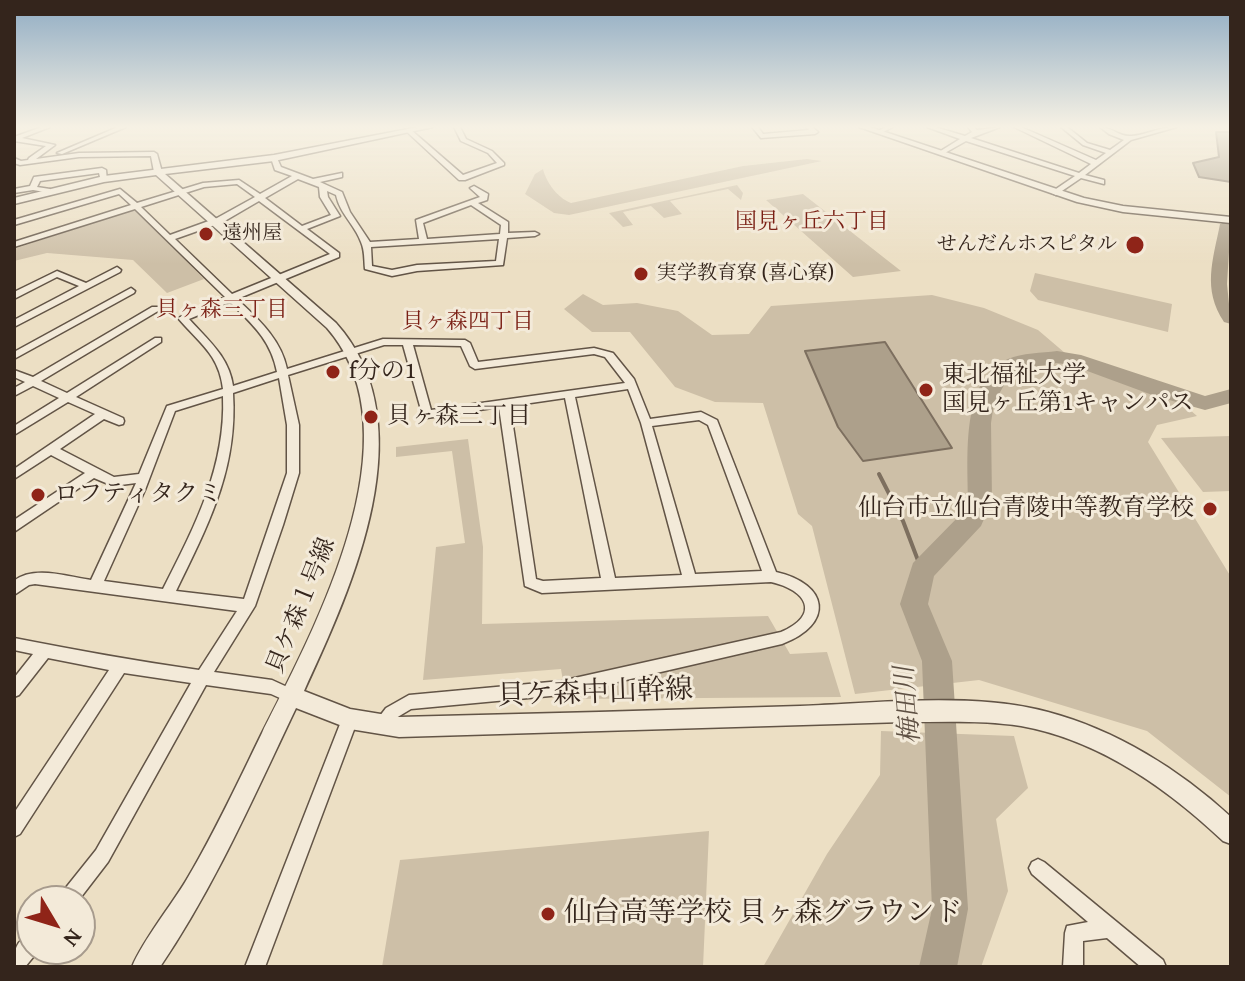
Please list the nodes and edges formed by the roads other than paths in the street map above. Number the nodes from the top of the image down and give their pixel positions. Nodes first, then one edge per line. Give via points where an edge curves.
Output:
1 (82, 173) edge
2 (103, 173) edge
3 (152, 173) edge
4 (159, 173) edge
5 (288, 173) edge
6 (456, 173) edge
7 (477, 173) edge
8 (998, 173) edge
9 (1072, 173) edge
10 (1082, 173) edge
11 (339, 175) dead end
12 (1079, 175) junction
13 (296, 177) junction
14 (104, 179) junction
15 (311, 182) junction
16 (1101, 182) dead end
17 (323, 186) junction
18 (33, 188) junction
19 (474, 188) dead end
20 (14, 191) edge
21 (47, 191) junction
22 (180, 193) junction
23 (1056, 193) junction
24 (259, 197) junction
25 (14, 201) edge
26 (473, 203) junction
27 (137, 207) junction
28 (1231, 220) edge
29 (14, 223) edge
30 (215, 223) junction
31 (301, 229) junction
32 (535, 234) dead end
33 (503, 235) junction
34 (170, 238) junction
35 (423, 241) junction
36 (14, 245) edge
37 (368, 245) junction
38 (117, 270) dead end
39 (279, 279) junction
40 (86, 286) junction
41 (131, 291) dead end
42 (14, 296) edge
43 (231, 299) junction
44 (155, 309) dead end
45 (14, 324) edge
46 (158, 340) dead end
47 (407, 342) junction
48 (351, 352) junction
49 (14, 356) edge
50 (14, 373) edge
51 (283, 373) junction
52 (32, 382) junction
53 (632, 385) junction
54 (228, 390) junction
55 (14, 393) edge
56 (569, 394) junction
57 (67, 397) junction
58 (504, 403) junction
59 (103, 414) junction
60 (119, 421) dead end
61 (646, 423) junction
62 (14, 431) edge
63 (51, 450) junction
64 (94, 472) junction
65 (14, 475) edge
66 (144, 478) junction
67 (14, 527) edge
68 (771, 576) junction
69 (690, 581) junction
70 (609, 583) junction
71 (95, 586) junction
72 (14, 589) edge
73 (167, 595) junction
74 (248, 606) junction
75 (14, 644) edge
76 (46, 649) junction
77 (120, 666) junction
78 (202, 678) junction
79 (14, 690) edge
80 (291, 696) junction
81 (350, 719) junction
82 (381, 725) junction
83 (14, 828) edge
84 (1231, 833) edge
85 (1038, 868) dead end
86 (79, 885) edge
87 (1109, 928) junction
88 (145, 967) edge
89 (255, 967) edge
90 (1073, 967) edge
91 (1156, 967) edge

1 - 18 street via 37,179
2 - 14 street
3 - 14 street
4 - 22 street, 貝ケ森１号線
5 - 13 street
6 - 7 street via 462,178
8 - 23 street
9 - 12 street
10 - 12 street
11 - 15 street
12 - 16 street
12 - 23 street
13 - 15 street
13 - 24 street
14 - 21 street
15 - 17 street
17 - 31 street via 336,216
17 - 37 street via 339,194
18 - 20 street
18 - 21 street
19 - 26 street via 484,198
21 - 25 street
22 - 24 street via 239,182
22 - 27 street
22 - 30 street, 貝ケ森１号線
23 - 28 street via 1123,209
24 - 30 street
24 - 31 street
26 - 33 street via 502,220
26 - 35 street via 419,222
27 - 29 street via 120,191
27 - 34 street
27 - 36 street
30 - 34 street
30 - 39 street, 貝ケ森１号線
31 - 39 street via 335,257
32 - 33 street
33 - 35 street
33 - 37 street via 500,263 392,273 368,267
34 - 43 street
35 - 37 street
38 - 40 street
39 - 43 street
39 - 48 street, 貝ケ森１号線 via 333,328
40 - 42 street via 57,274
40 - 45 street
41 - 49 street
43 - 51 street via 273,343
43 - 54 street via 183,318 220,361
44 - 52 street
46 - 57 street
47 - 48 street via 383,342
47 - 53 street via 465,343 475,366 594,351 609,355
47 - 58 street via 427,414
48 - 51 street
48 - 80 street, 貝ケ森１号線 via 363,377 371,428 359,526 339,594
50 - 52 street
51 - 54 street
51 - 74 street via 293,425 293,473
52 - 55 street
52 - 57 street
53 - 56 street
53 - 61 street
54 - 66 street via 171,409
54 - 73 street via 232,416 224,458 209,508
56 - 58 street
56 - 70 street
57 - 59 street
57 - 62 street
58 - 70 street via 530,582 542,587
59 - 60 street
59 - 63 street
61 - 68 street via 701,416 713,423
61 - 69 street
63 - 64 street
63 - 65 street
64 - 66 street via 113,482
64 - 67 street
66 - 71 street
68 - 69 street
68 - 82 street via 800,585 809,596 812,614 798,633 561,688 409,702
69 - 70 street
71 - 72 street via 35,578
71 - 73 street
73 - 74 street
74 - 78 street
75 - 76 street
76 - 77 street
76 - 79 street
77 - 78 street
77 - 83 street
78 - 80 street via 272,687
78 - 86 street via 102,856
80 - 81 street, 貝ケ森中山幹線
80 - 88 street, 貝ケ森１号線 via 208,869
81 - 82 street, 貝ケ森中山幹線
81 - 89 street
82 - 84 street, 貝ケ森中山幹線 via 904,712 1023,717 1103,744 1182,792
85 - 87 street
87 - 90 street via 1074,933
87 - 91 street

